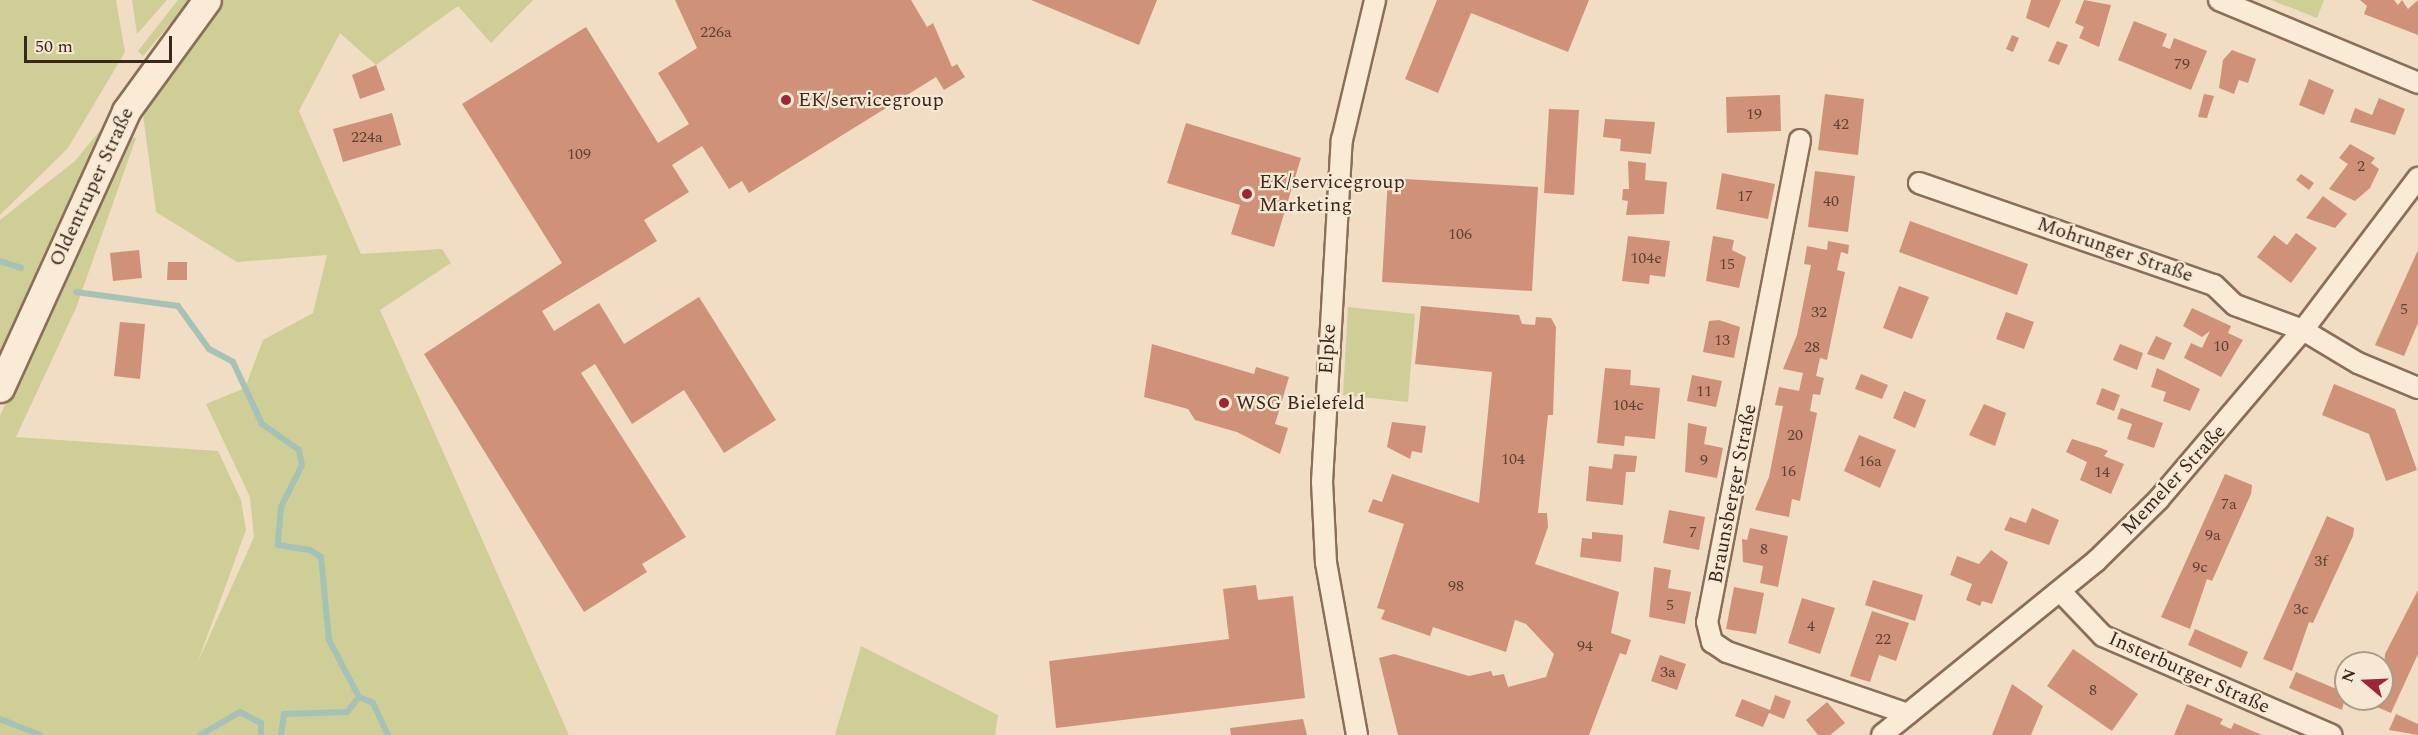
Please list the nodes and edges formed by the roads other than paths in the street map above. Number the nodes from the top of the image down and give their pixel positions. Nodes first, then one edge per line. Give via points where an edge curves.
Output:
1 (207, 0) edge
2 (1375, 0) edge
3 (2219, 0) edge
4 (2418, 83) edge
5 (1800, 140) dead end
6 (2418, 178) edge
7 (1919, 183) dead end
8 (2303, 330) junction
9 (0, 388) edge
10 (2418, 388) edge
11 (2060, 591) junction
12 (1908, 714) junction
13 (1357, 735) edge
14 (1882, 735) edge
15 (2332, 735) edge

1 - 9 street, Oldentruper Straße via 126,111
2 - 13 street, Elpke via 1342,140 1322,482 1326,563
3 - 4 street
5 - 12 street, Braunsberger Straße via 1707,622 1712,642 1727,652
6 - 8 street, Memeler Straße
7 - 8 street, Mohrunger Straße via 2214,285 2235,305
8 - 10 street, Mohrunger Straße via 2365,366
8 - 11 street, Memeler Straße via 2182,475
11 - 12 street, Memeler Straße
11 - 15 street, Insterburger Straße via 2103,636
12 - 14 street, Memeler Straße

